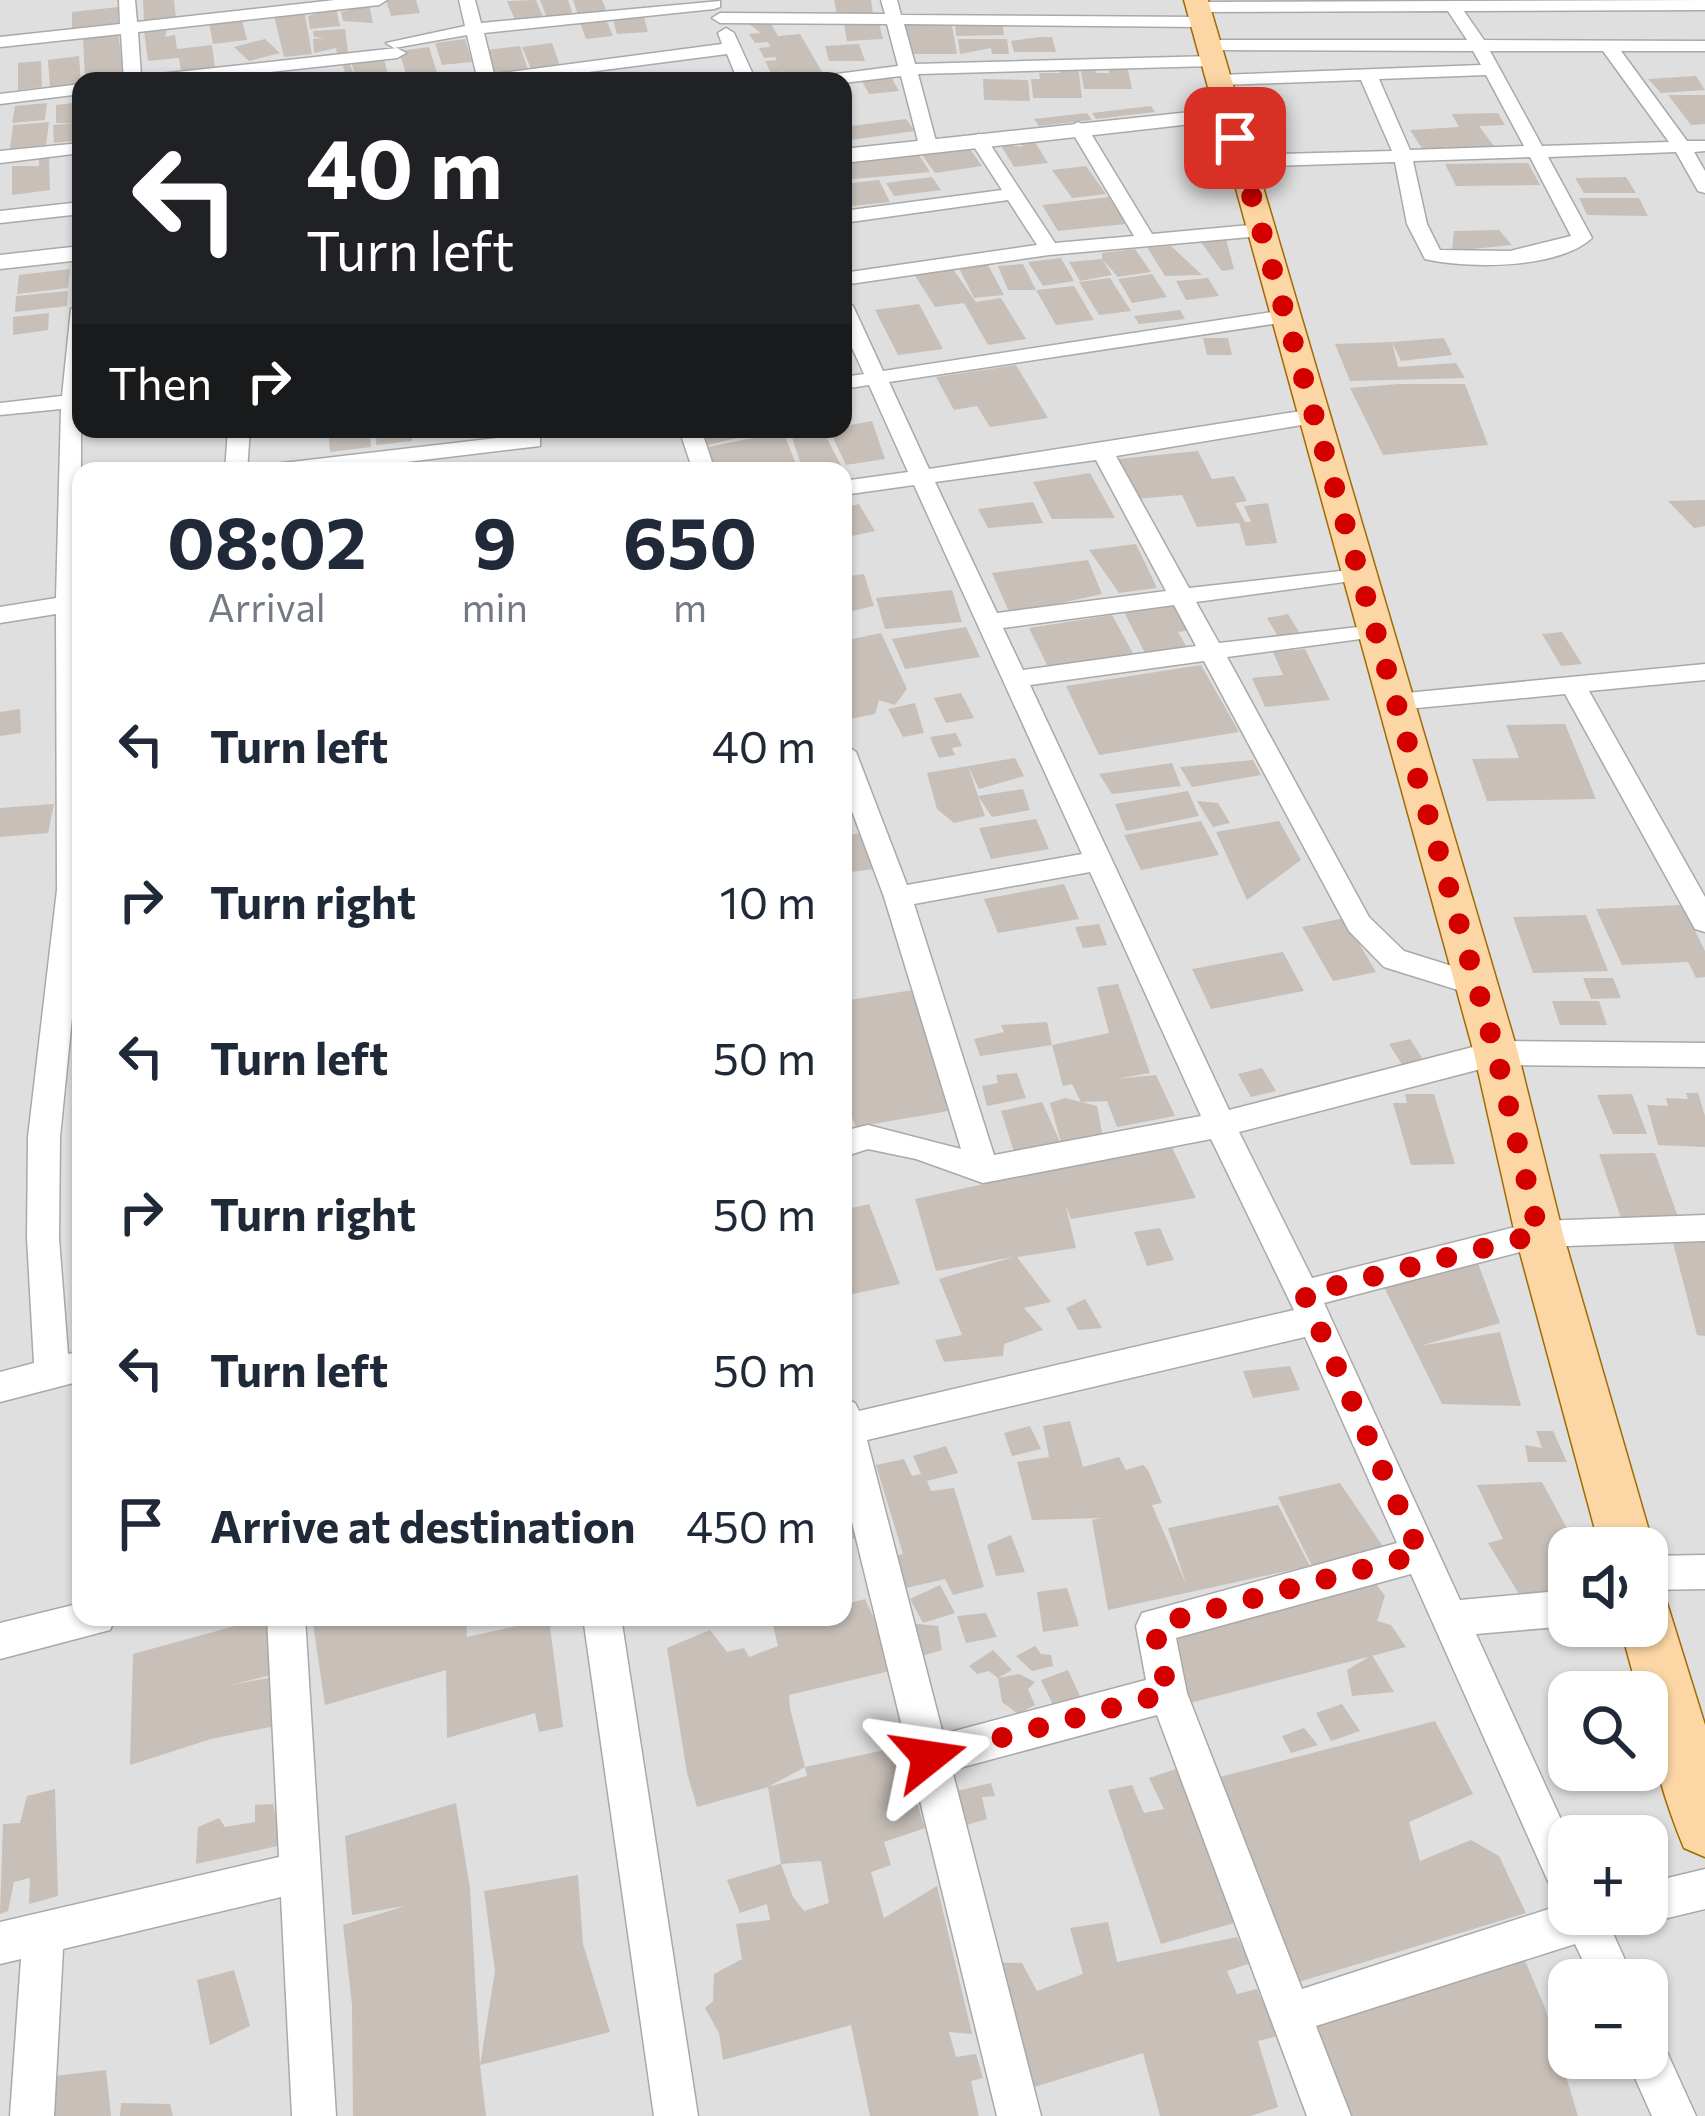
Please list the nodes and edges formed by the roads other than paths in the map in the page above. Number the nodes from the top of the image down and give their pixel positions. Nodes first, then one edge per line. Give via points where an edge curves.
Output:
1 (127, 0) edge
2 (379, 0) edge
3 (467, 0) edge
4 (1451, 3) edge
5 (1705, 5) edge
6 (716, 7) edge
7 (224, 9) edge
8 (891, 9) edge
9 (1682, 25) edge
10 (132, 28) junction
11 (475, 29) junction
12 (0, 42) edge
13 (1209, 47) edge
14 (1609, 47) junction
15 (733, 48) junction
16 (1480, 49) junction
17 (398, 54) junction
18 (906, 67) junction
19 (1492, 70) junction
20 (136, 72) edge
21 (224, 72) edge
22 (485, 72) edge
23 (548, 72) edge
24 (743, 72) edge
25 (1368, 75) junction
26 (852, 76) edge
27 (72, 90) edge
28 (0, 99) edge
29 (1078, 128) junction
30 (978, 139) junction
31 (928, 145) junction
32 (1705, 146) edge
33 (1682, 147) junction
34 (72, 149) edge
35 (1538, 152) junction
36 (852, 155) edge
37 (1403, 156) junction
38 (0, 157) edge
39 (1242, 161) junction
40 (1705, 187) edge
41 (1014, 194) junction
42 (72, 209) edge
43 (852, 216) edge
44 (0, 217) edge
45 (1261, 230) junction
46 (1146, 240) junction
47 (1049, 249) junction
48 (72, 254) edge
49 (0, 262) edge
50 (852, 278) edge
51 (1286, 316) junction
52 (852, 326) edge
53 (876, 378) junction
54 (852, 382) edge
55 (72, 403) edge
56 (0, 410) edge
57 (1315, 416) junction
58 (510, 438) edge
59 (1103, 452) junction
60 (338, 462) edge
61 (923, 475) junction
62 (852, 487) edge
63 (1359, 573) junction
64 (1183, 597) junction
65 (72, 605) edge
66 (0, 615) edge
67 (990, 622) junction
68 (1375, 629) junction
69 (1213, 652) junction
70 (1705, 672) edge
71 (1015, 679) junction
72 (1574, 685) junction
73 (1396, 702) junction
74 (852, 776) edge
75 (72, 848) edge
76 (1099, 861) junction
77 (898, 897) junction
78 (1705, 922) edge
79 (1477, 986) junction
80 (1496, 1053) junction
81 (1705, 1055) edge
82 (1220, 1125) junction
83 (852, 1141) edge
84 (983, 1170) junction
85 (1705, 1228) edge
86 (1539, 1234) junction
87 (1309, 1307) junction
88 (66, 1370) edge
89 (0, 1387) edge
90 (852, 1422) edge
91 (852, 1455) edge
92 (1621, 1527) edge
93 (1420, 1554) junction
94 (1705, 1572) edge
95 (1668, 1573) edge
96 (1548, 1610) edge
97 (1449, 1618) junction
98 (72, 1623) edge
99 (286, 1626) edge
100 (603, 1626) edge
101 (0, 1641) edge
102 (1655, 1647) edge
103 (1168, 1693) junction
104 (929, 1757) junction
105 (1700, 1795) edge
106 (1548, 1828) edge
107 (300, 1872) junction
108 (1705, 1889) edge
109 (1668, 1899) edge
110 (1548, 1920) edge
111 (44, 1934) junction
112 (0, 1943) edge
113 (1292, 2013) junction
114 (1657, 2079) edge
115 (32, 2116) edge
116 (314, 2116) edge
117 (676, 2116) edge
118 (1019, 2116) edge
119 (1329, 2116) edge
120 (1674, 2116) edge

1 - 10 street
2 - 7 street
2 - 17 street
3 - 11 street
4 - 9 street
4 - 13 street
4 - 16 street
5 - 9 street
6 - 8 street
6 - 11 street
6 - 15 street
7 - 10 street
8 - 13 street
8 - 18 street
9 - 14 street
10 - 12 street
10 - 20 street
11 - 17 street
11 - 22 street
13 - 16 street
13 - 18 street
13 - 25 street
13 - 29 street
13 - 39 main road
14 - 16 street
14 - 33 street
15 - 23 street
15 - 24 street
16 - 19 street
17 - 21 street
18 - 26 street
18 - 31 street
19 - 25 street
19 - 35 street
25 - 37 street
27 - 28 street
29 - 30 street
29 - 46 street
30 - 31 street
30 - 41 street
31 - 36 street
32 - 33 street
33 - 35 street
33 - 40 street
34 - 38 street
35 - 37 street
35 - 37 street via 1582,238 1560,250 1445,259 1426,248
37 - 39 street
39 - 45 main road
41 - 43 street
41 - 47 street
42 - 44 street
45 - 46 street
45 - 51 main road
46 - 47 street
47 - 50 street
48 - 49 street
51 - 53 street
51 - 57 main road
52 - 53 street
53 - 54 street
53 - 61 street
55 - 56 street
57 - 59 street
57 - 63 main road
58 - 60 street
59 - 61 street
59 - 64 street
61 - 62 street
61 - 67 street
63 - 64 street
63 - 68 main road
64 - 67 street
64 - 69 street
65 - 66 street
67 - 71 street
68 - 69 street
68 - 73 main road
69 - 71 street
69 - 79 street via 1359,923 1394,959
70 - 72 street
71 - 76 street
72 - 73 street
72 - 78 street
73 - 79 main road
74 - 77 street
75 - 88 street via 44,1137 43,1238
76 - 77 street
76 - 82 street
77 - 84 street
79 - 80 main road
80 - 81 street
80 - 82 street
80 - 86 main road
82 - 84 street
82 - 87 street
83 - 84 street via 918,1147
85 - 86 street
86 - 87 street
86 - 92 main road
87 - 90 street
87 - 93 street
88 - 89 street
91 - 104 street
93 - 97 street
93 - 103 street via 1161,1623 1155,1632
94 - 95 street
96 - 97 street
97 - 106 street
98 - 101 street
99 - 107 street
100 - 117 street
102 - 105 main road
103 - 104 street
103 - 113 street
104 - 118 street
107 - 111 street
107 - 116 street
108 - 109 street
110 - 113 street
111 - 112 street
111 - 115 street
113 - 119 street
114 - 120 street

